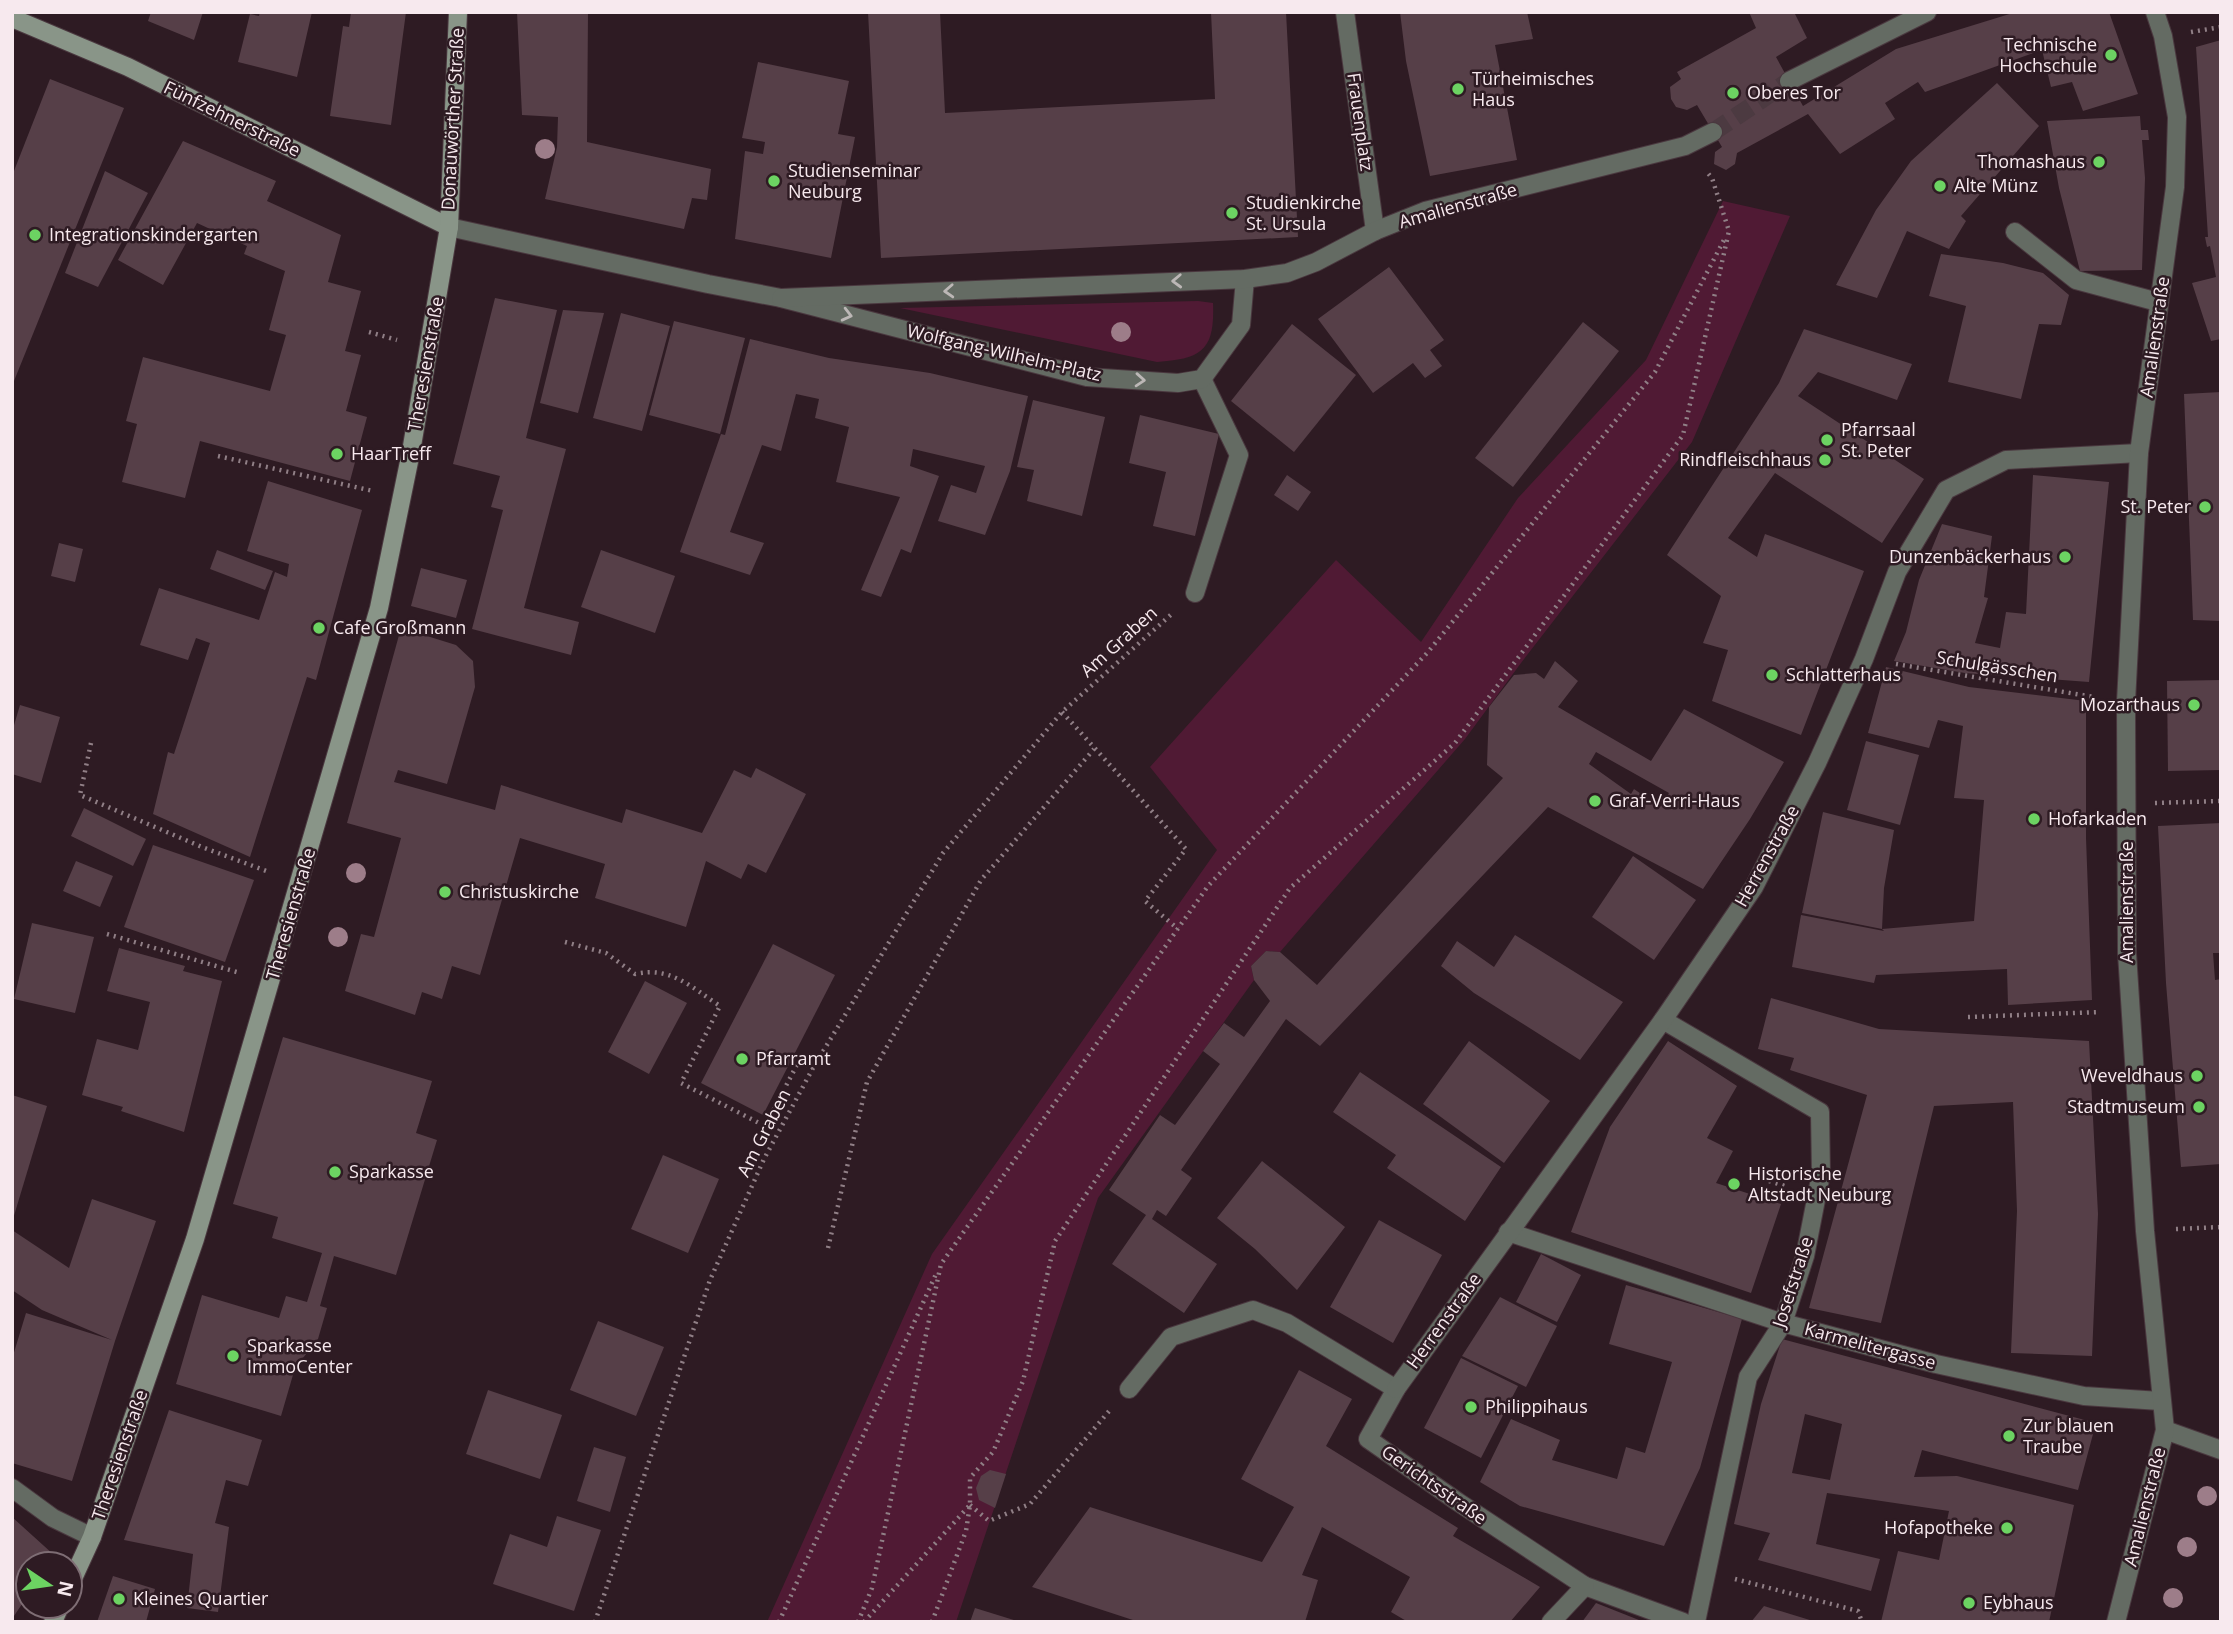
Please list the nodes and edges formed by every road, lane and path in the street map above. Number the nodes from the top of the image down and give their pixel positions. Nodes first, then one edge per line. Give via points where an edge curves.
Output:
1 (458, 12) edge
2 (1345, 12) edge
3 (1927, 12) edge
4 (2155, 12) edge
5 (12, 18) edge
6 (1789, 81) tunnel mouth
7 (1713, 132) tunnel mouth
8 (1685, 146) junction
9 (449, 227) junction
10 (1375, 231) junction
11 (1729, 231) junction
12 (2015, 232) dead end
13 (1245, 279) junction
14 (781, 298) junction
15 (2158, 302) junction
16 (1202, 379) junction
17 (2139, 453) junction
18 (218, 456) dead end
19 (402, 498) junction
20 (1195, 593) joint
21 (1864, 659) junction
22 (2126, 702) junction
23 (1062, 712) junction
24 (91, 743) dead end
25 (1094, 749) junction
26 (2221, 801) edge
27 (2127, 803) junction
28 (300, 884) junction
29 (1178, 929) junction
30 (107, 934) dead end
31 (565, 942) dead end
32 (271, 983) junction
33 (2129, 1011) junction
34 (1968, 1017) dead end
35 (1663, 1020) junction
36 (813, 1068) junction
37 (2221, 1227) edge
38 (2145, 1231) junction
39 (1508, 1232) junction
40 (828, 1248) dead end
41 (941, 1264) junction
42 (1783, 1323) junction
43 (1395, 1388) junction
44 (1129, 1389) joint
45 (2160, 1401) junction
46 (2165, 1430) junction
47 (2221, 1450) edge
48 (12, 1488) edge
49 (970, 1505) junction
50 (92, 1537) junction
51 (84, 1554) edge
52 (1706, 1572) junction
53 (1585, 1586) junction
54 (595, 1622) edge
55 (779, 1622) edge
56 (858, 1622) edge
57 (864, 1622) edge
58 (932, 1622) edge
59 (1551, 1622) edge
60 (1683, 1622) edge
61 (1696, 1622) edge
62 (1862, 1622) edge
63 (2116, 1622) edge

1 - 9 main road, Donauwörther Straße
2 - 10 street, Frauenplatz
3 - 6 street
4 - 15 street, Amalienstraße via 2177,117 2175,187
5 - 9 main road, Fünfzehnerstraße via 128,67
7 - 8 street
8 - 10 street, Amalienstraße via 1425,211
8 - 11 path via 1712,178
9 - 14 street, Wolfgang-Wilhelm-Platz
9 - 19 main road, Theresienstraße
10 - 13 street, Wolfgang-Wilhelm-Platz via 1317,262 1287,273
11 - 29 path via 1655,372 1428,652 1208,886
11 - 49 path via 1683,435 1455,743 1290,888 1077,1207 1055,1241 1023,1381 993,1452 970,1478
12 - 15 street via 2076,281
13 -> 14 street, Wolfgang-Wilhelm-Platz
13 - 16 street via 1241,325
14 -> 16 street, Wolfgang-Wilhelm-Platz via 1087,377 1178,383
15 - 17 street, Amalienstraße
16 - 20 street via 1239,455
17 - 21 street, Herrenstraße via 2006,460 1946,490 1897,572
17 - 22 street, Amalienstraße
18 - 19 path
19 - 28 main road, Theresienstraße via 379,608
20 - 23 path, Am Graben
21 - 22 path, Schulgässchen
21 - 35 street, Herrenstraße via 1757,881
22 - 27 street, Amalienstraße
23 - 25 path
23 - 36 path, Am Graben via 943,853
24 - 28 path via 80,795
25 - 29 path via 1186,849 1145,901
25 - 40 path via 981,880 867,1082
26 - 27 path
27 - 33 street, Amalienstraße
28 - 32 main road, Theresienstraße
29 - 41 path
30 - 32 path
31 - 36 path via 606,953 635,974 673,975 720,1006 681,1083 765,1126 799,1061
32 - 50 main road, Theresienstraße via 195,1239
33 - 34 path
33 - 38 street, Amalienstraße
35 - 39 street, Herrenstraße
35 - 42 street, Josefstraße via 1820,1112 1821,1174 1805,1256
36 - 54 path, Am Graben via 764,1159 710,1280
37 - 38 path
38 - 45 street, Amalienstraße
39 - 42 street, Karmelitergasse
39 - 43 street, Herrenstraße
41 - 55 path
41 - 56 path via 872,1588
42 - 45 street, Karmelitergasse via 1936,1364 2084,1396
42 - 52 street, Josefstraße via 1748,1377
43 - 44 street via 1287,1323 1254,1310 1171,1337
43 - 53 street, Gerichtsstraße via 1368,1439
44 - 49 path via 1030,1504 989,1521
45 - 46 street, Amalienstraße
46 - 47 street
46 - 63 street, Amalienstraße
48 - 50 street via 53,1518
49 - 57 path
49 - 58 path via 966,1531
50 - 51 main road, Theresienstraße
52 - 61 street, Josefstraße
52 - 62 path via 1858,1611
53 - 59 street
53 - 60 street, Gerichtsstraße

